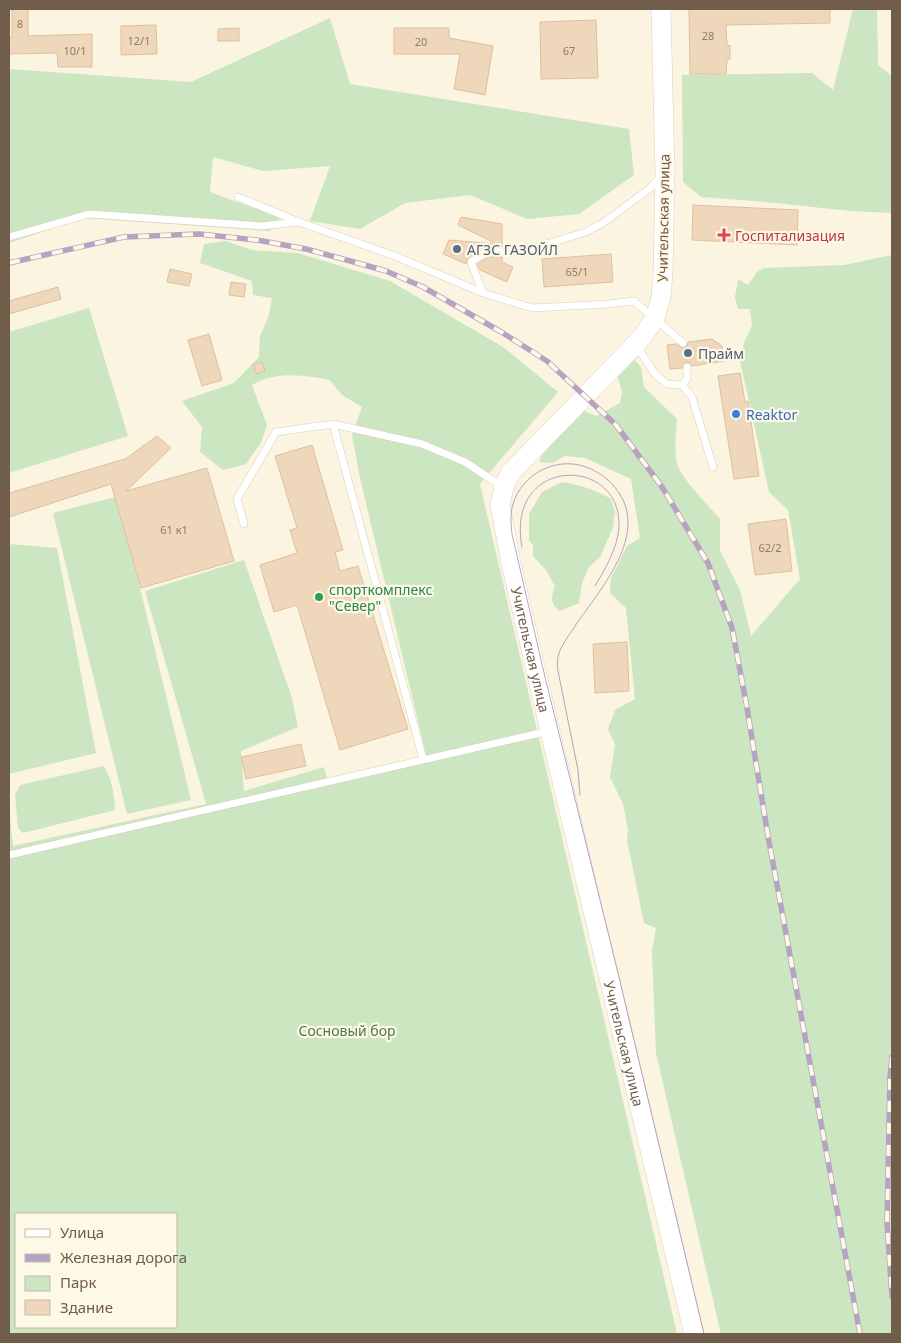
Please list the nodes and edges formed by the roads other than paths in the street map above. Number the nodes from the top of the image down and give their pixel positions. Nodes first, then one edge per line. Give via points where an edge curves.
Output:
1 (661, 9) edge
2 (664, 173) junction
3 (238, 198) dead end
4 (299, 222) junction
5 (9, 237) edge
6 (483, 293) junction
7 (655, 318) junction
8 (683, 343) dead end
9 (635, 345) junction
10 (687, 367) dead end
11 (682, 385) junction
12 (333, 424) junction
13 (712, 467) dead end
14 (504, 487) junction
15 (244, 524) dead end
16 (550, 731) junction
17 (423, 759) junction
18 (9, 855) edge
19 (694, 1334) edge

1 - 2 main road, Учительская улица
2 - 6 lane via 649,190 586,232 520,252 486,252 471,262
2 - 7 main road, Учительская улица via 663,273
3 - 4 lane
4 - 5 lane via 262,226 89,214
4 - 6 lane via 395,256
6 - 7 lane via 532,308 634,301
7 - 8 lane
7 - 9 main road, Учительская улица
9 - 11 lane via 655,374 668,384
9 - 14 main road, Учительская улица via 521,461 510,473
10 - 11 lane via 687,380
11 - 13 lane via 692,397
12 - 14 lane via 422,444 465,462
12 - 15 lane via 276,432 237,499
12 - 17 lane
14 - 16 main road, Учительская улица via 500,506
16 - 17 lane
16 - 19 main road, Учительская улица
17 - 18 lane

